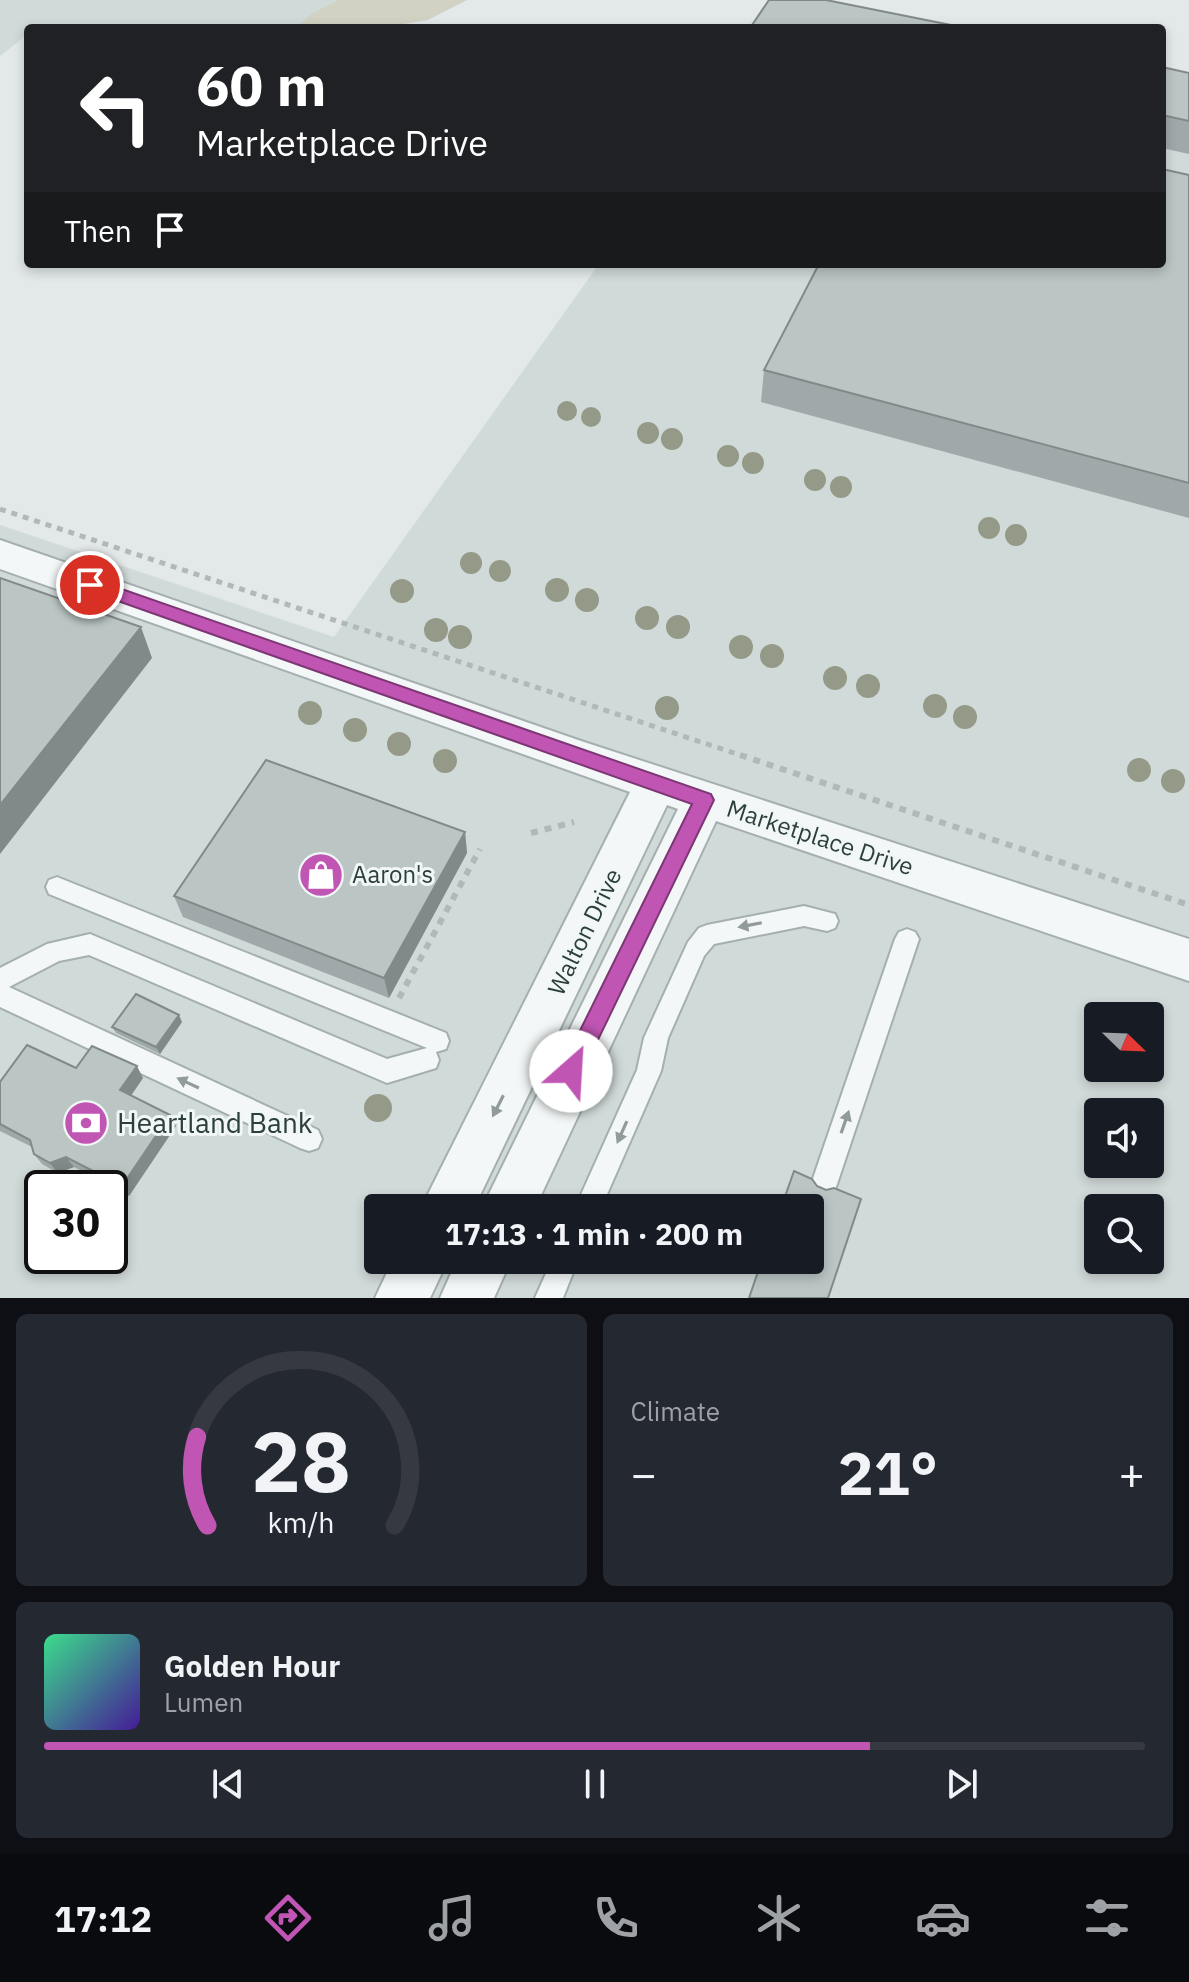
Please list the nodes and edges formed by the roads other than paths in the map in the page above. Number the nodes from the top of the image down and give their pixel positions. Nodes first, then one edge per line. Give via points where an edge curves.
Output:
1 (0, 554) edge
2 (656, 783) junction
3 (704, 800) junction
4 (57, 887) dead end
5 (827, 921) dead end
6 (907, 939) dead end
7 (1189, 960) edge
8 (0, 980) edge
9 (0, 995) edge
10 (309, 1139) dead end
11 (454, 1194) edge
12 (515, 1194) edge
13 (594, 1194) edge
14 (821, 1194) edge
15 (414, 1274) edge
16 (478, 1274) edge
17 (559, 1274) edge
18 (402, 1298) edge
19 (467, 1298) edge
20 (549, 1298) edge

1 - 2 street, Marketplace Drive
2 - 3 street, Marketplace Drive
2 -> 11 street, Walton Drive
3 - 7 street, Marketplace Drive
3 - 12 street, Walton Drive
4 - 8 lane via 432,1051 387,1071 90,944 55,951
5 -> 13 lane via 804,916 707,935 656,1038 649,1071
14 -> 6 lane
10 -> 9 lane
15 - 18 street
16 - 19 street
17 - 20 lane

